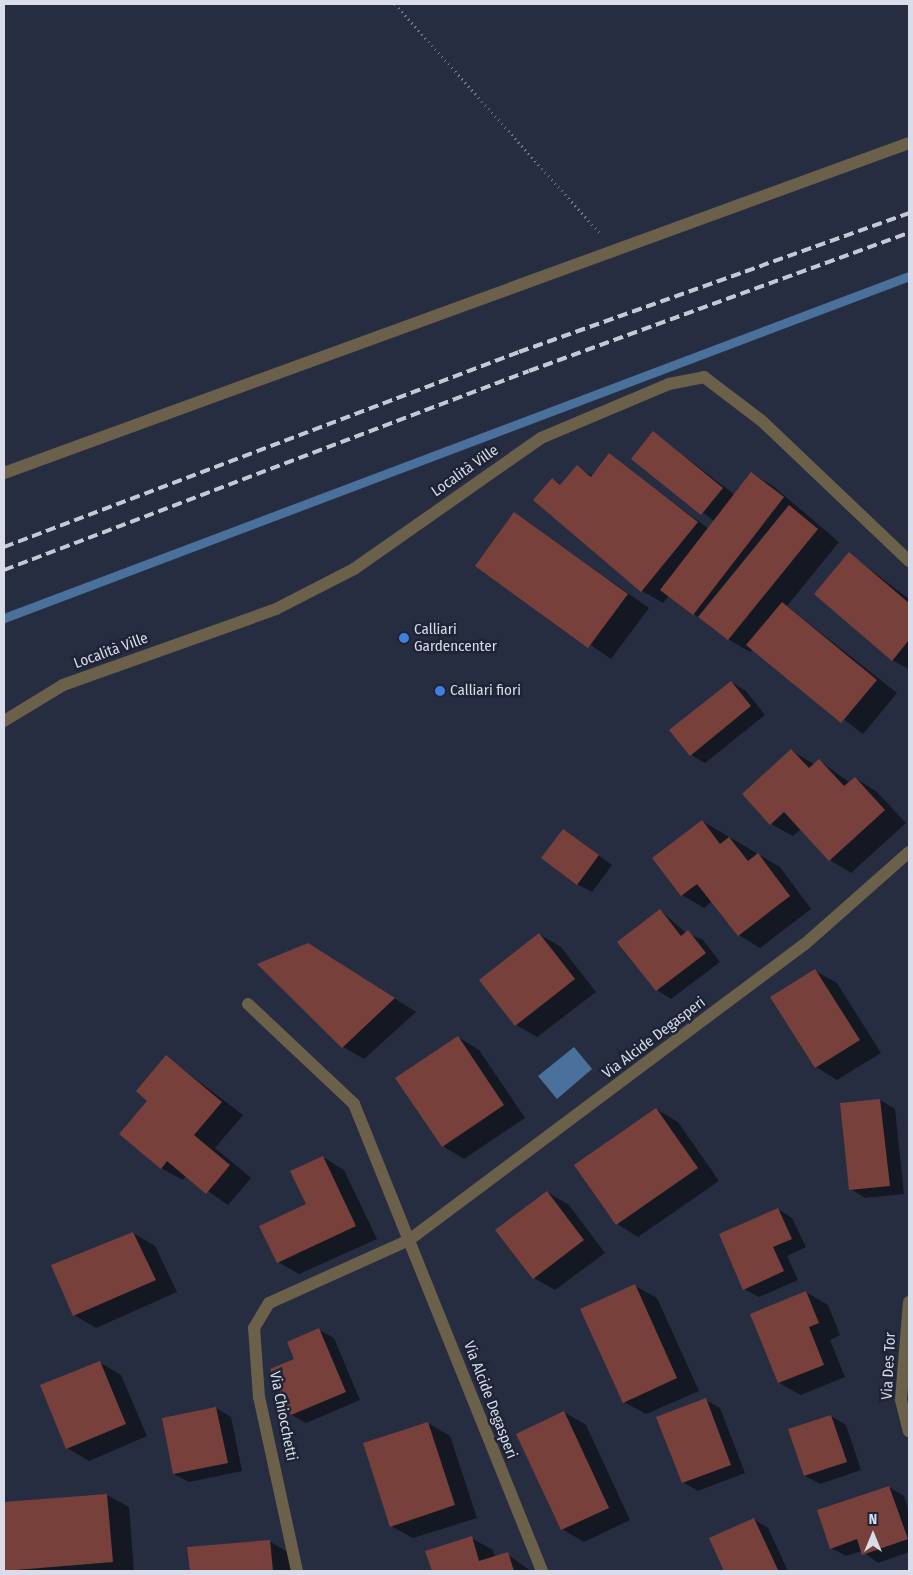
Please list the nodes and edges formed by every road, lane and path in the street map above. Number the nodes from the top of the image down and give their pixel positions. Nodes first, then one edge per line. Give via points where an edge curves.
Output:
1 (395, 4) edge
2 (909, 143) edge
3 (613, 248) junction
4 (4, 473) edge
5 (909, 560) edge
6 (4, 721) edge
7 (909, 852) edge
8 (248, 1004) dead end
9 (409, 1240) junction
10 (909, 1302) edge
11 (909, 1431) edge
12 (297, 1571) edge
13 (542, 1571) edge

1 - 3 path
2 - 3 street
3 - 4 street
5 - 6 street, Località Ville via 762,421 704,377 669,384 541,438 354,569 276,608 63,685
7 - 9 street, Via Alcide Degasperi via 805,944
8 - 9 street, Via Alcide Degasperi via 354,1104
9 - 12 street, Via Chiocchetti via 269,1303 254,1328 260,1397
9 - 13 street, Via Alcide Degasperi
10 - 11 street, Via Des Tor via 901,1400

